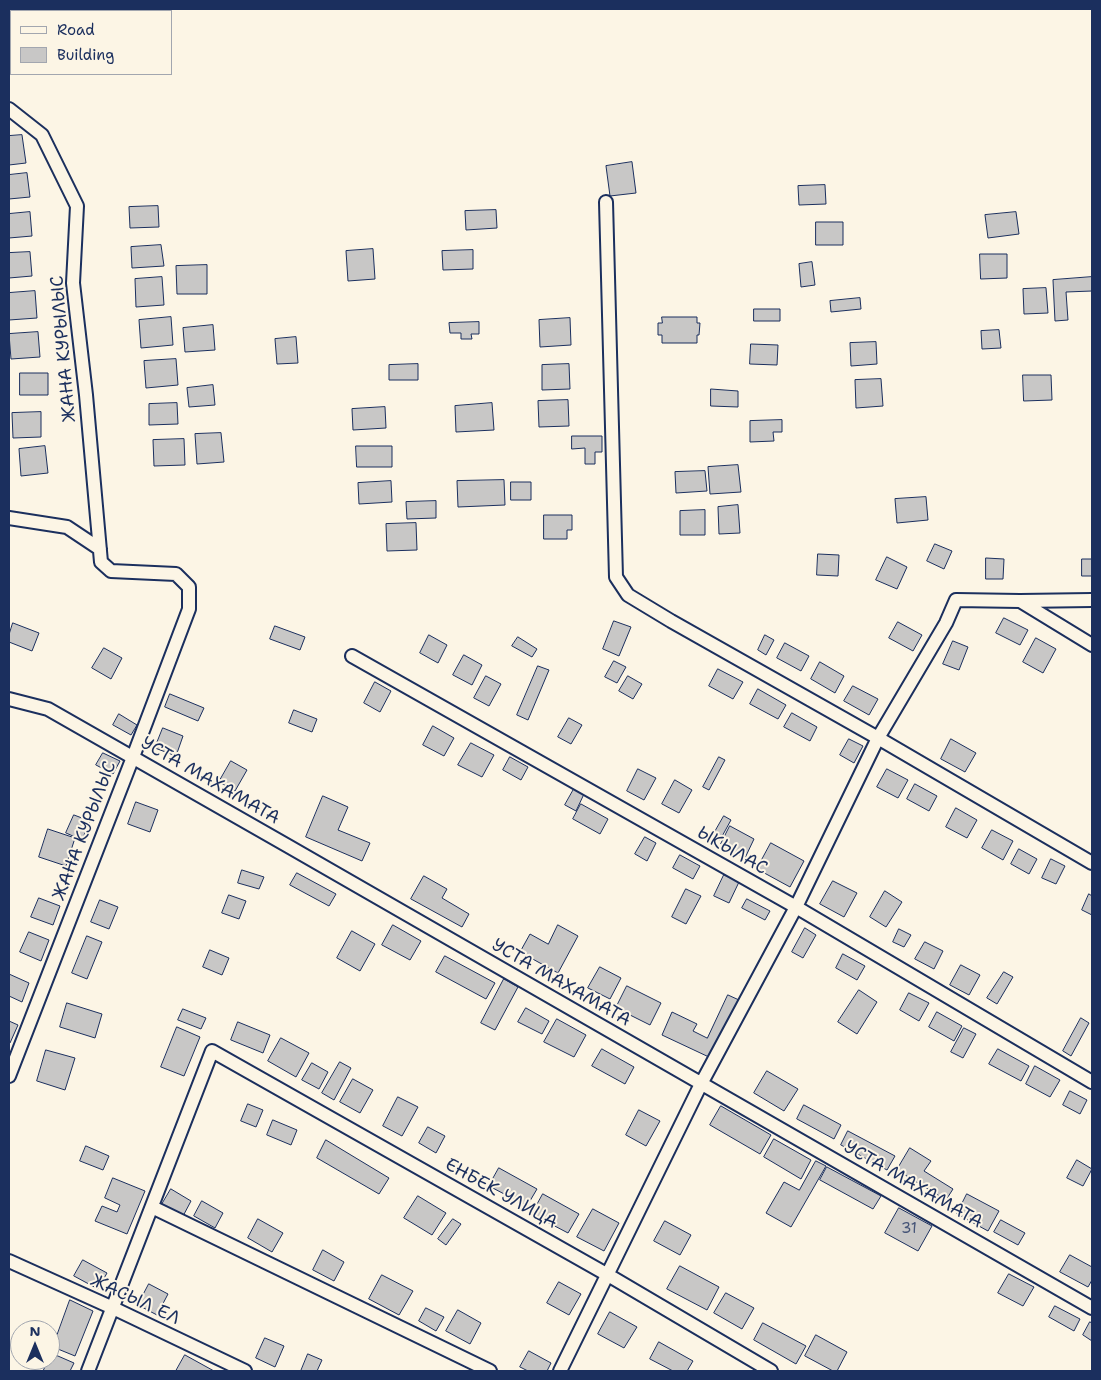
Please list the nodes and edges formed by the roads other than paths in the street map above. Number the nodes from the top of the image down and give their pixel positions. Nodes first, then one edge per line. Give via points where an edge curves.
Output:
1 (9, 109) edge
2 (606, 202) dead end
3 (9, 518) edge
4 (100, 549) junction
5 (1092, 600) edge
6 (1020, 601) junction
7 (1092, 645) edge
8 (352, 656) dead end
9 (9, 699) edge
10 (878, 738) junction
11 (133, 757) junction
12 (1092, 863) edge
13 (796, 907) junction
14 (9, 1076) edge
15 (1092, 1082) edge
16 (702, 1084) junction
17 (152, 1207) junction
18 (9, 1261) edge
19 (608, 1275) junction
20 (113, 1308) junction
21 (1092, 1308) edge
22 (88, 1371) edge
23 (246, 1371) edge
24 (490, 1371) edge
25 (560, 1371) edge
26 (771, 1371) edge

1 - 4 street, ЖАНА КУРЫЛЫС via 42,135 77,206 73,283
2 - 10 street via 616,577 628,596
3 - 4 street via 67,527
4 - 11 street, ЖАНА КУРЫЛЫС via 101,562 111,571 176,574 188,587 188,609
5 - 6 street
6 - 7 street
6 - 10 street via 956,600 946,624
8 - 13 street, ЫКЫЛАС
9 - 11 street, УСТА МАХАМАТА via 48,709
10 - 12 street
10 - 13 street
11 - 14 street, ЖАНА КУРЫЛЫС
11 - 16 street, УСТА МАХАМАТА
13 - 15 street, ЫКЫЛАС
13 - 16 street
16 - 19 street
16 - 21 street, УСТА МАХАМАТА
17 - 19 street, ЕНБЕК УЛИЦА via 212,1051
17 - 20 street
17 - 24 street
18 - 20 street, ЖАСЫЛ ЕЛ
19 - 25 street
19 - 26 street, ЕНБЕК УЛИЦА
20 - 22 street
20 - 23 street, ЖАСЫЛ ЕЛ

